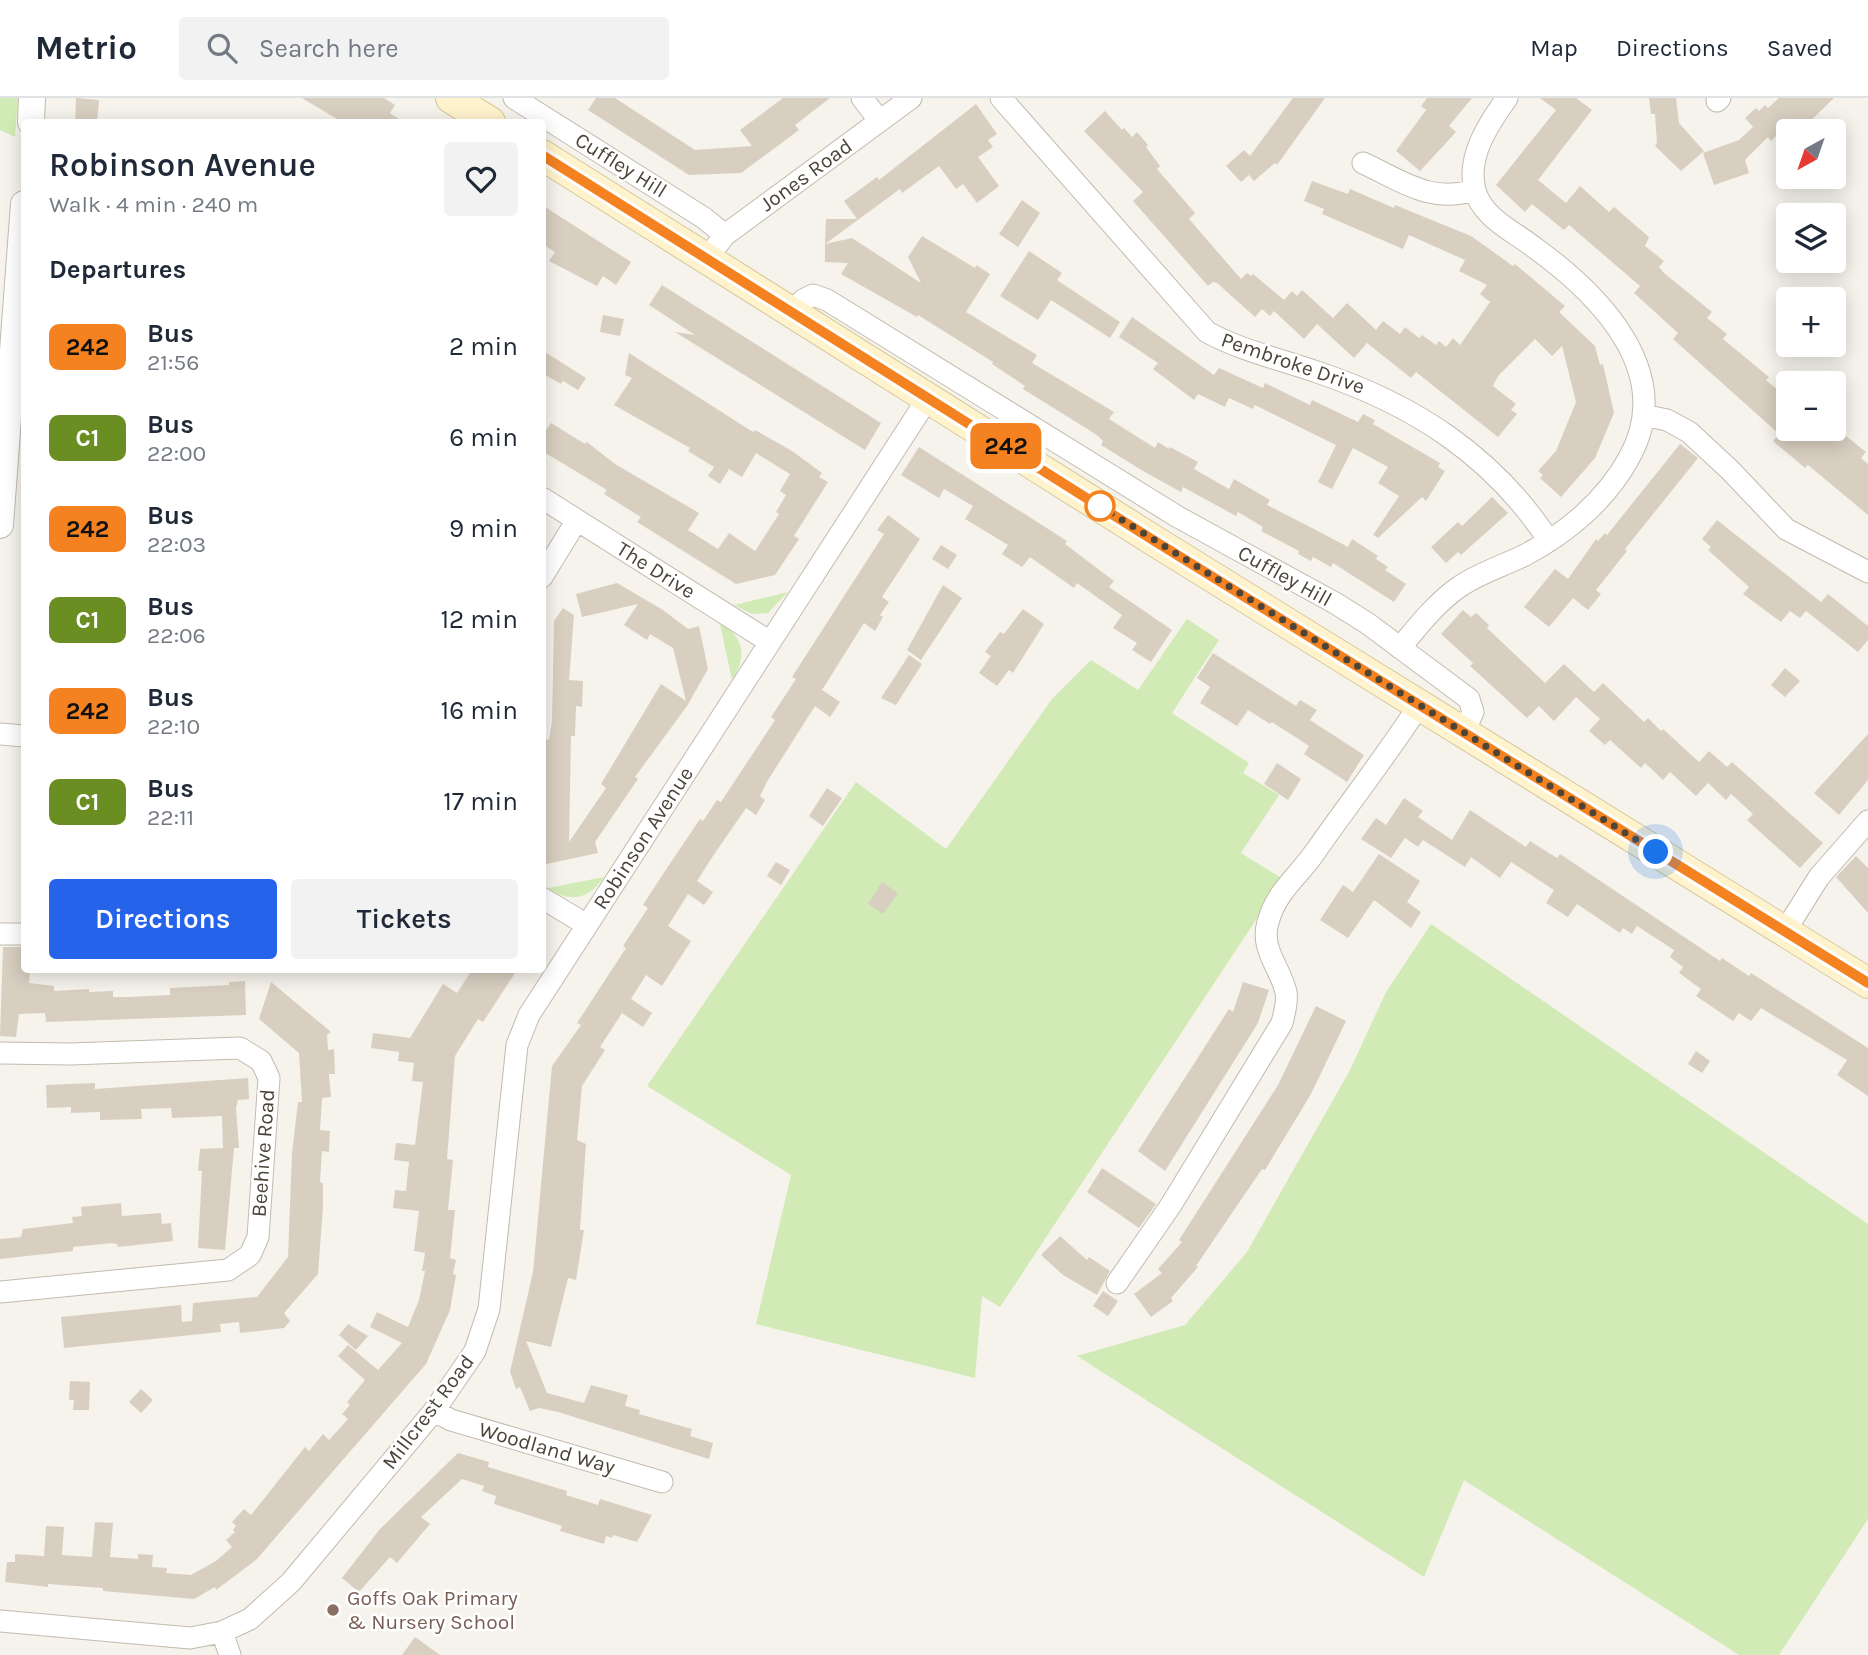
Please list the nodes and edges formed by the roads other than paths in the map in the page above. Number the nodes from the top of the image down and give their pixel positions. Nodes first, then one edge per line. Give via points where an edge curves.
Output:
1 (32, 98) edge
2 (451, 98) edge
3 (514, 98) edge
4 (862, 98) edge
5 (911, 98) edge
6 (1001, 98) edge
7 (1507, 98) edge
8 (30, 119) edge
9 (485, 119) edge
10 (880, 121) junction
11 (546, 157) edge
12 (1363, 163) dead end
13 (1474, 190) junction
14 (725, 235) junction
15 (21, 244) edge
16 (707, 258) junction
17 (793, 313) junction
18 (928, 398) junction
19 (1643, 415) junction
20 (1063, 446) junction
21 (1047, 472) junction
22 (546, 501) edge
23 (577, 520) junction
24 (0, 526) edge
25 (1549, 541) junction
26 (546, 570) edge
27 (1868, 572) edge
28 (770, 642) junction
29 (1400, 648) junction
30 (1420, 704) junction
31 (1464, 732) junction
32 (0, 734) edge
33 (21, 736) edge
34 (1868, 821) edge
35 (546, 900) edge
36 (587, 925) junction
37 (1785, 931) junction
38 (0, 934) edge
39 (21, 934) edge
40 (1868, 983) edge
41 (0, 1053) edge
42 (1117, 1283) dead end
43 (0, 1292) edge
44 (434, 1411) junction
45 (662, 1482) dead end
46 (0, 1621) edge
47 (222, 1632) junction
48 (230, 1655) edge

1 - 8 street
2 - 9 main road
3 - 14 street, Cuffley Hill
4 - 10 street
5 - 10 street, Jones Road
6 - 25 street, Pembroke Drive via 1207,332 1381,395 1416,413 1446,432 1503,482
7 - 13 street via 1478,148
10 - 14 street, Jones Road
11 - 16 main road, Cuffley Hill
12 - 13 street via 1436,195 1456,196
13 - 19 street via 1495,219 1577,281 1608,316 1642,375
14 - 16 street, Jones Road
15 - 24 street
16 - 17 main road, Cuffley Hill
17 - 18 main road, Cuffley Hill
17 - 20 street, Cuffley Hill via 813,295 827,300
18 - 21 main road, Cuffley Hill
18 - 28 street, Robinson Avenue
19 - 25 street via 1629,459 1603,494 1578,521
19 - 27 street via 1667,420 1689,432 1786,530
20 - 21 street
20 - 29 street, Cuffley Hill via 1178,517 1335,603
21 - 30 main road, Cuffley Hill
22 - 23 street, The Drive
23 - 26 street
23 - 28 street, The Drive
25 - 29 street via 1459,587
28 - 36 street, Robinson Avenue
29 - 31 street, Cuffley Hill via 1469,699 1473,712
30 - 31 main road, Cuffley Hill
30 - 42 street via 1274,905 1266,941 1286,992 1282,1023 1178,1194
31 - 37 main road, Cuffley Hill
32 - 33 street
34 - 37 street via 1819,877
35 - 36 street
36 - 44 street, Millcrest Road via 519,1034 489,1309 475,1351
37 - 40 main road, Cuffley Hill
38 - 39 street
41 - 43 street, Beehive Road via 240,1048 261,1061 269,1078 258,1237 245,1261 228,1270
44 - 45 street, Woodland Way via 451,1420
44 - 47 street, Millcrest Road via 291,1582 250,1619
46 - 47 street, Millcrest Road via 190,1638
47 - 48 street

